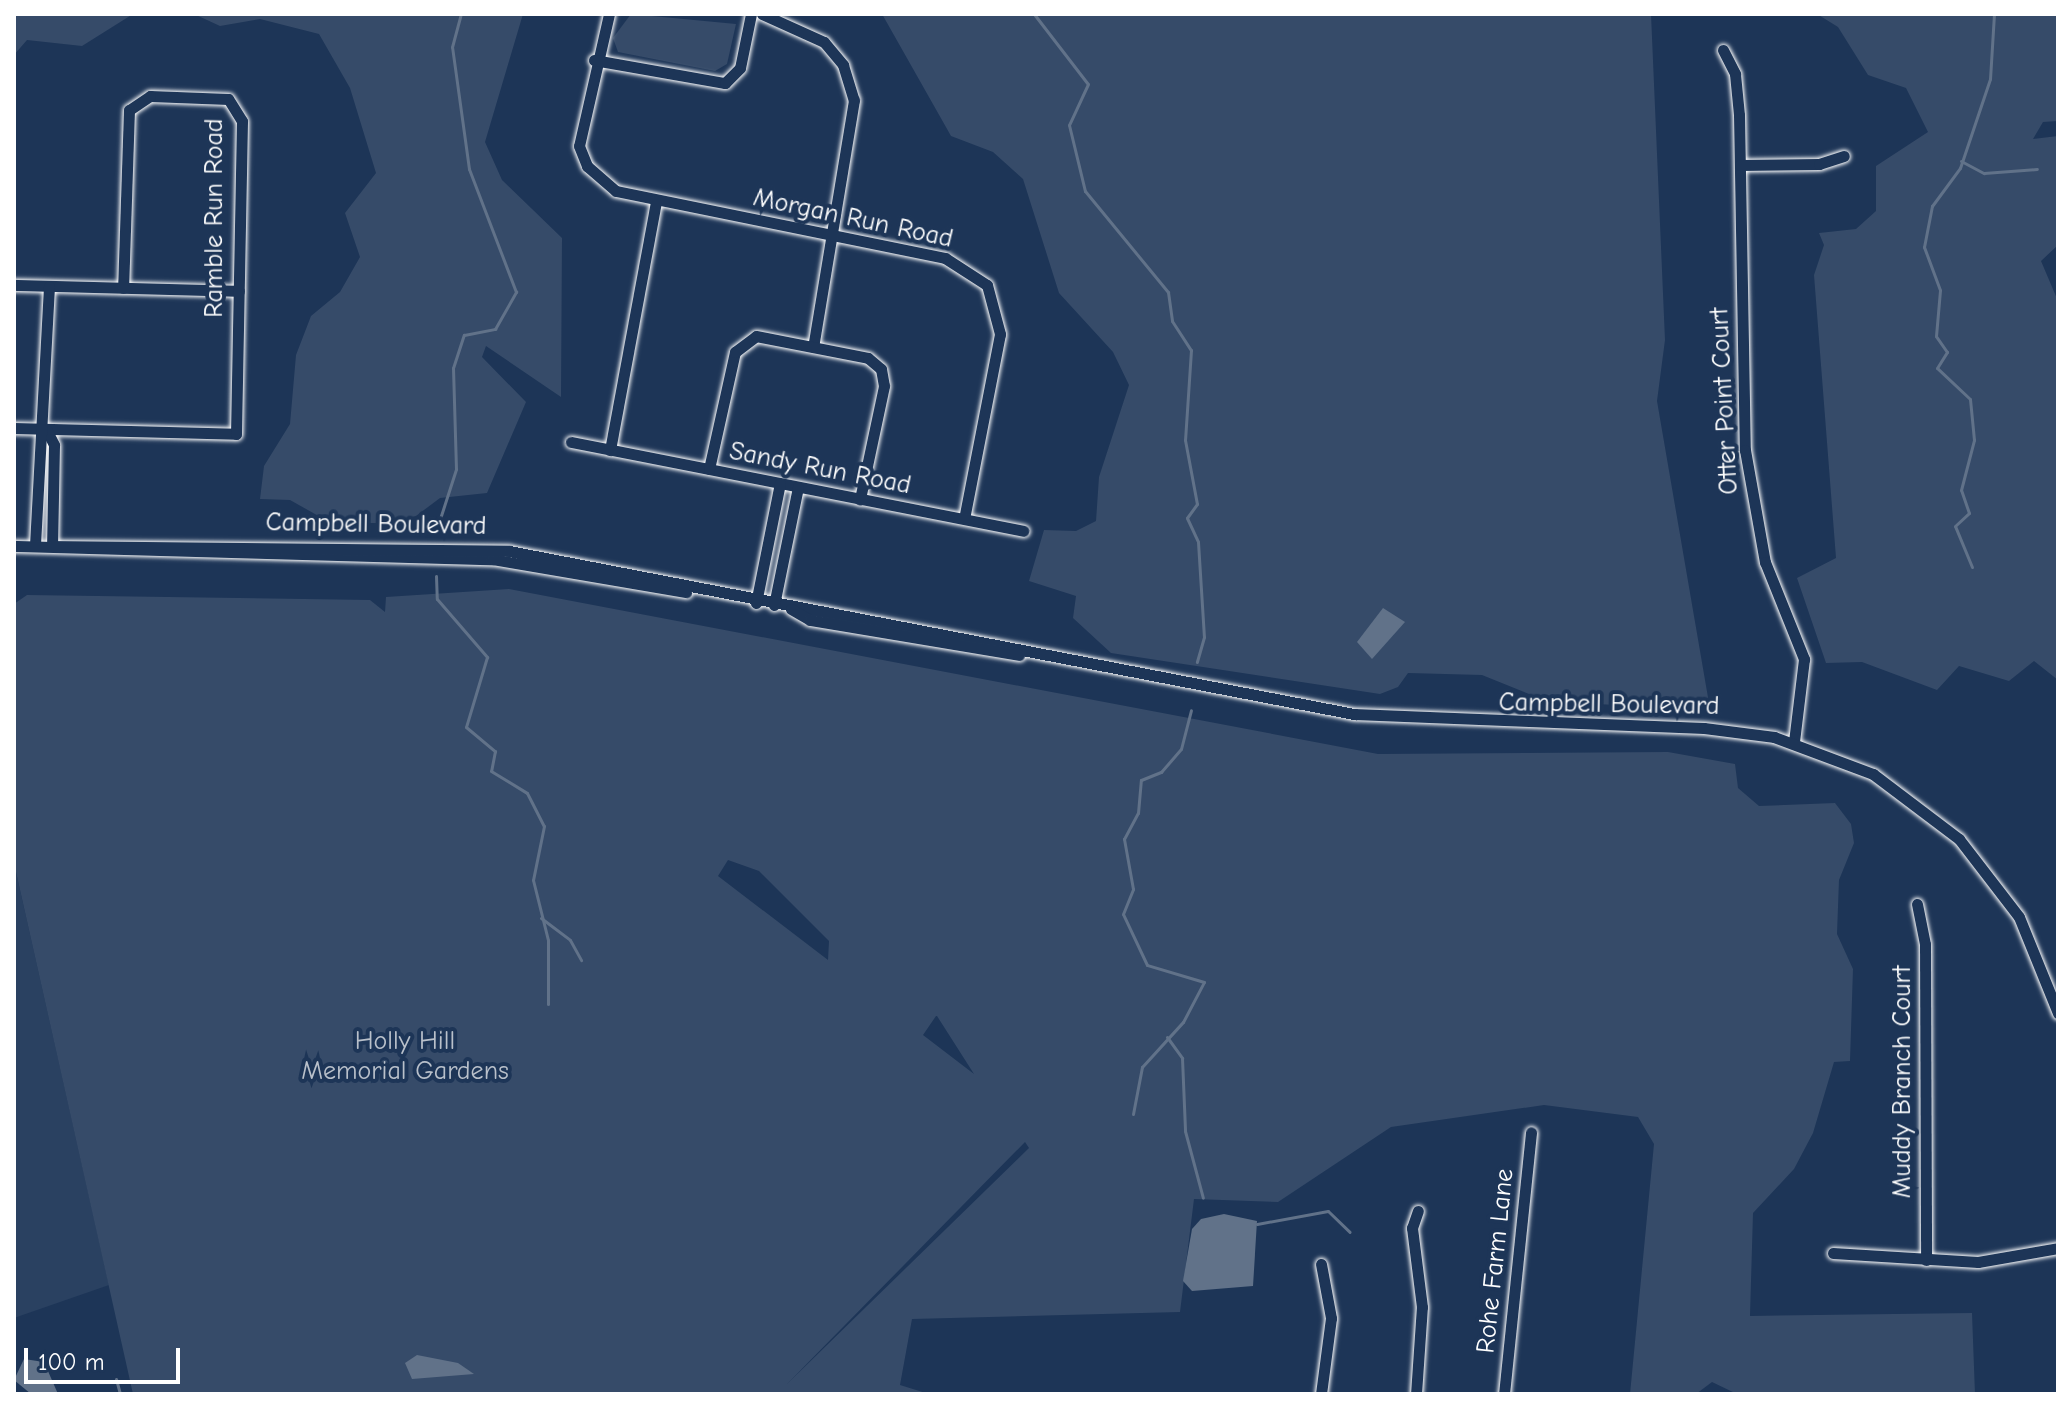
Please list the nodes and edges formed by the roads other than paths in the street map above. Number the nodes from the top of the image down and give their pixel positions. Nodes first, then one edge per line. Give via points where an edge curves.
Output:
1 (609, 14) edge
2 (751, 14) edge
3 (762, 14) edge
4 (1723, 50) dead end
5 (594, 60) junction
6 (1844, 156) dead end
7 (1740, 165) junction
8 (656, 201) junction
9 (834, 237) junction
10 (14, 285) edge
11 (49, 286) junction
12 (123, 288) junction
13 (239, 291) junction
14 (813, 347) junction
15 (14, 428) edge
16 (46, 429) junction
17 (571, 442) dead end
18 (610, 450) junction
19 (709, 469) junction
20 (780, 483) junction
21 (798, 487) junction
22 (860, 499) junction
23 (964, 519) junction
24 (1023, 531) dead end
25 (35, 545) junction
26 (14, 546) edge
27 (52, 546) junction
28 (756, 603) junction
29 (774, 605) junction
30 (1794, 742) junction
31 (1917, 904) dead end
32 (2058, 1013) edge
33 (1531, 1132) dead end
34 (1418, 1211) dead end
35 (2058, 1248) edge
36 (1833, 1253) dead end
37 (1926, 1260) junction
38 (1321, 1264) dead end
39 (1321, 1394) edge
40 (1416, 1394) edge
41 (1504, 1394) edge

1 - 5 street, Morgan Run Road
2 - 5 street via 740,68 725,83
3 - 9 street via 813,32 849,79 854,122
4 - 7 street, Otter Point Court via 1735,74
5 - 8 street, Morgan Run Road via 579,134 583,158 616,191
6 - 7 street via 1819,164
7 - 30 street, Otter Point Court via 1745,450 1765,562 1804,659
8 - 9 street, Morgan Run Road
8 - 18 street
9 - 14 street
9 - 23 street, Morgan Run Road via 955,261 994,296 1000,334
10 - 11 street
11 - 12 street
11 - 16 street
12 - 13 street
12 - 13 street, Ramble Run Road via 127,118 141,98 179,97 228,99 241,116
13 - 16 street, Ramble Run Road via 236,434
14 - 19 street via 756,336 739,343
14 - 22 street via 868,358 883,374
15 - 16 street
16 - 25 street via 37,445
16 - 27 street via 54,445
17 - 18 street, Sandy Run Road
18 - 19 street, Sandy Run Road
19 - 20 street, Sandy Run Road
20 - 21 street, Sandy Run Road
20 - 28 street
21 - 22 street, Sandy Run Road
21 - 29 street
22 - 23 street, Sandy Run Road
23 - 24 street, Sandy Run Road
25 - 26 street, Campbell Boulevard
25 - 27 street, Campbell Boulevard
27 - 28 street, Campbell Boulevard via 480,548
28 - 29 street, Campbell Boulevard
29 - 30 street, Campbell Boulevard via 1374,717 1704,728
30 - 32 street, Campbell Boulevard via 1888,782 1959,839 2019,917
31 - 37 street, Muddy Branch Court via 1925,944
33 - 41 street, Rohe Farm Lane
34 - 40 street via 1412,1228 1422,1307
35 - 37 street via 1978,1262
36 - 37 street
38 - 39 street via 1331,1318

